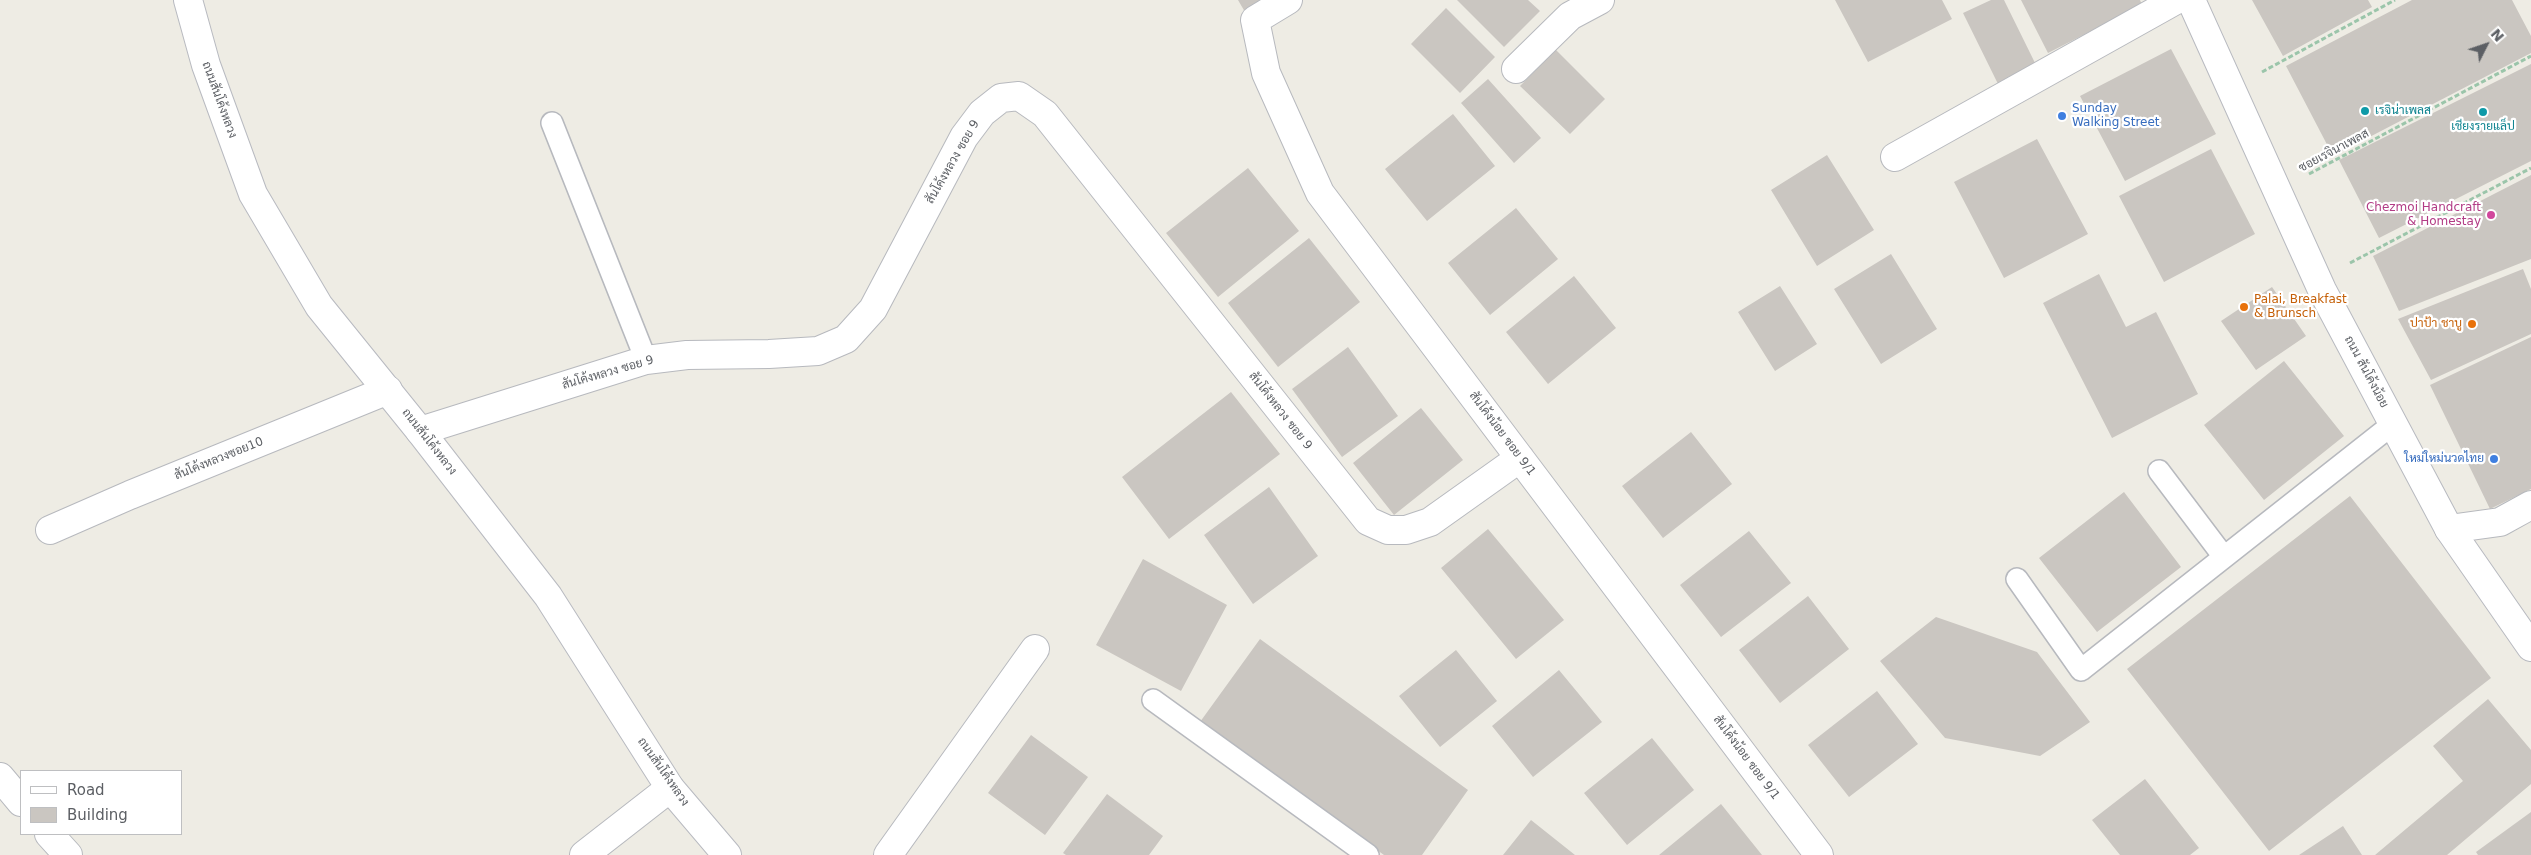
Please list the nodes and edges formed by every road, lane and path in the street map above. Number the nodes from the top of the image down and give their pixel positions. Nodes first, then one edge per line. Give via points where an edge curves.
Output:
1 (188, 0) edge
2 (1288, 0) edge
3 (1600, 0) edge
4 (2176, 0) edge
5 (2191, 0) edge
6 (2395, 0) edge
7 (2531, 56) edge
8 (1516, 69) dead end
9 (2231, 88) junction
10 (552, 123) dead end
11 (1895, 157) dead end
12 (2531, 168) edge
13 (2278, 192) junction
14 (2318, 280) junction
15 (646, 360) junction
16 (388, 390) junction
17 (2393, 424) junction
18 (420, 430) junction
19 (1520, 458) junction
20 (2159, 472) dead end
21 (2531, 505) edge
22 (2449, 529) junction
23 (50, 530) dead end
24 (2224, 557) junction
25 (2016, 579) dead end
26 (2531, 647) edge
27 (1035, 649) dead end
28 (1152, 700) dead end
29 (0, 777) edge
30 (670, 788) junction
31 (20, 801) edge
32 (50, 835) edge
33 (68, 855) edge
34 (584, 855) edge
35 (727, 855) edge
36 (888, 855) edge
37 (1368, 855) edge
38 (1819, 855) edge

1 - 16 street, ถนนสันโค้งหลวง via 206,64 253,194 319,306
2 - 19 street, สันโค้งน้อย ซอย 9/1 via 1255,20 1266,73 1320,193
3 - 8 street via 1570,16
4 - 11 street
5 - 9 street, ถนน สันโค้งน้อย
6 - 9 path
7 - 13 path, ซอยเรจินาเพลส
9 - 13 street, ถนน สันโค้งน้อย
10 - 15 lane
12 - 14 path
13 - 14 street, ถนน สันโค้งน้อย
14 - 17 street, ถนน สันโค้งน้อย
15 - 18 street, สันโค้งหลวง ซอย 9
15 - 19 street, สันโค้งหลวง ซอย 9 via 687,355 818,351 846,339 872,309 964,137 982,112 1001,98 1019,96 1045,114 1368,521 1388,530 1406,530 1430,522
16 - 18 street, ถนนสันโค้งหลวง
16 - 23 street, สันโค้งหลวงซอย10
17 - 22 street, ถนน สันโค้งน้อย
17 - 24 lane
18 - 30 street, ถนนสันโค้งหลวง via 548,596
19 - 38 street, สันโค้งน้อย ซอย 9/1
20 - 24 lane
21 - 22 street via 2500,522
22 - 26 street, ถนน สันโค้งน้อย
24 - 25 lane via 2081,670
27 - 36 street
28 - 37 lane
29 - 31 street
30 - 34 street
30 - 35 street, ถนนสันโค้งหลวง
32 - 33 street

